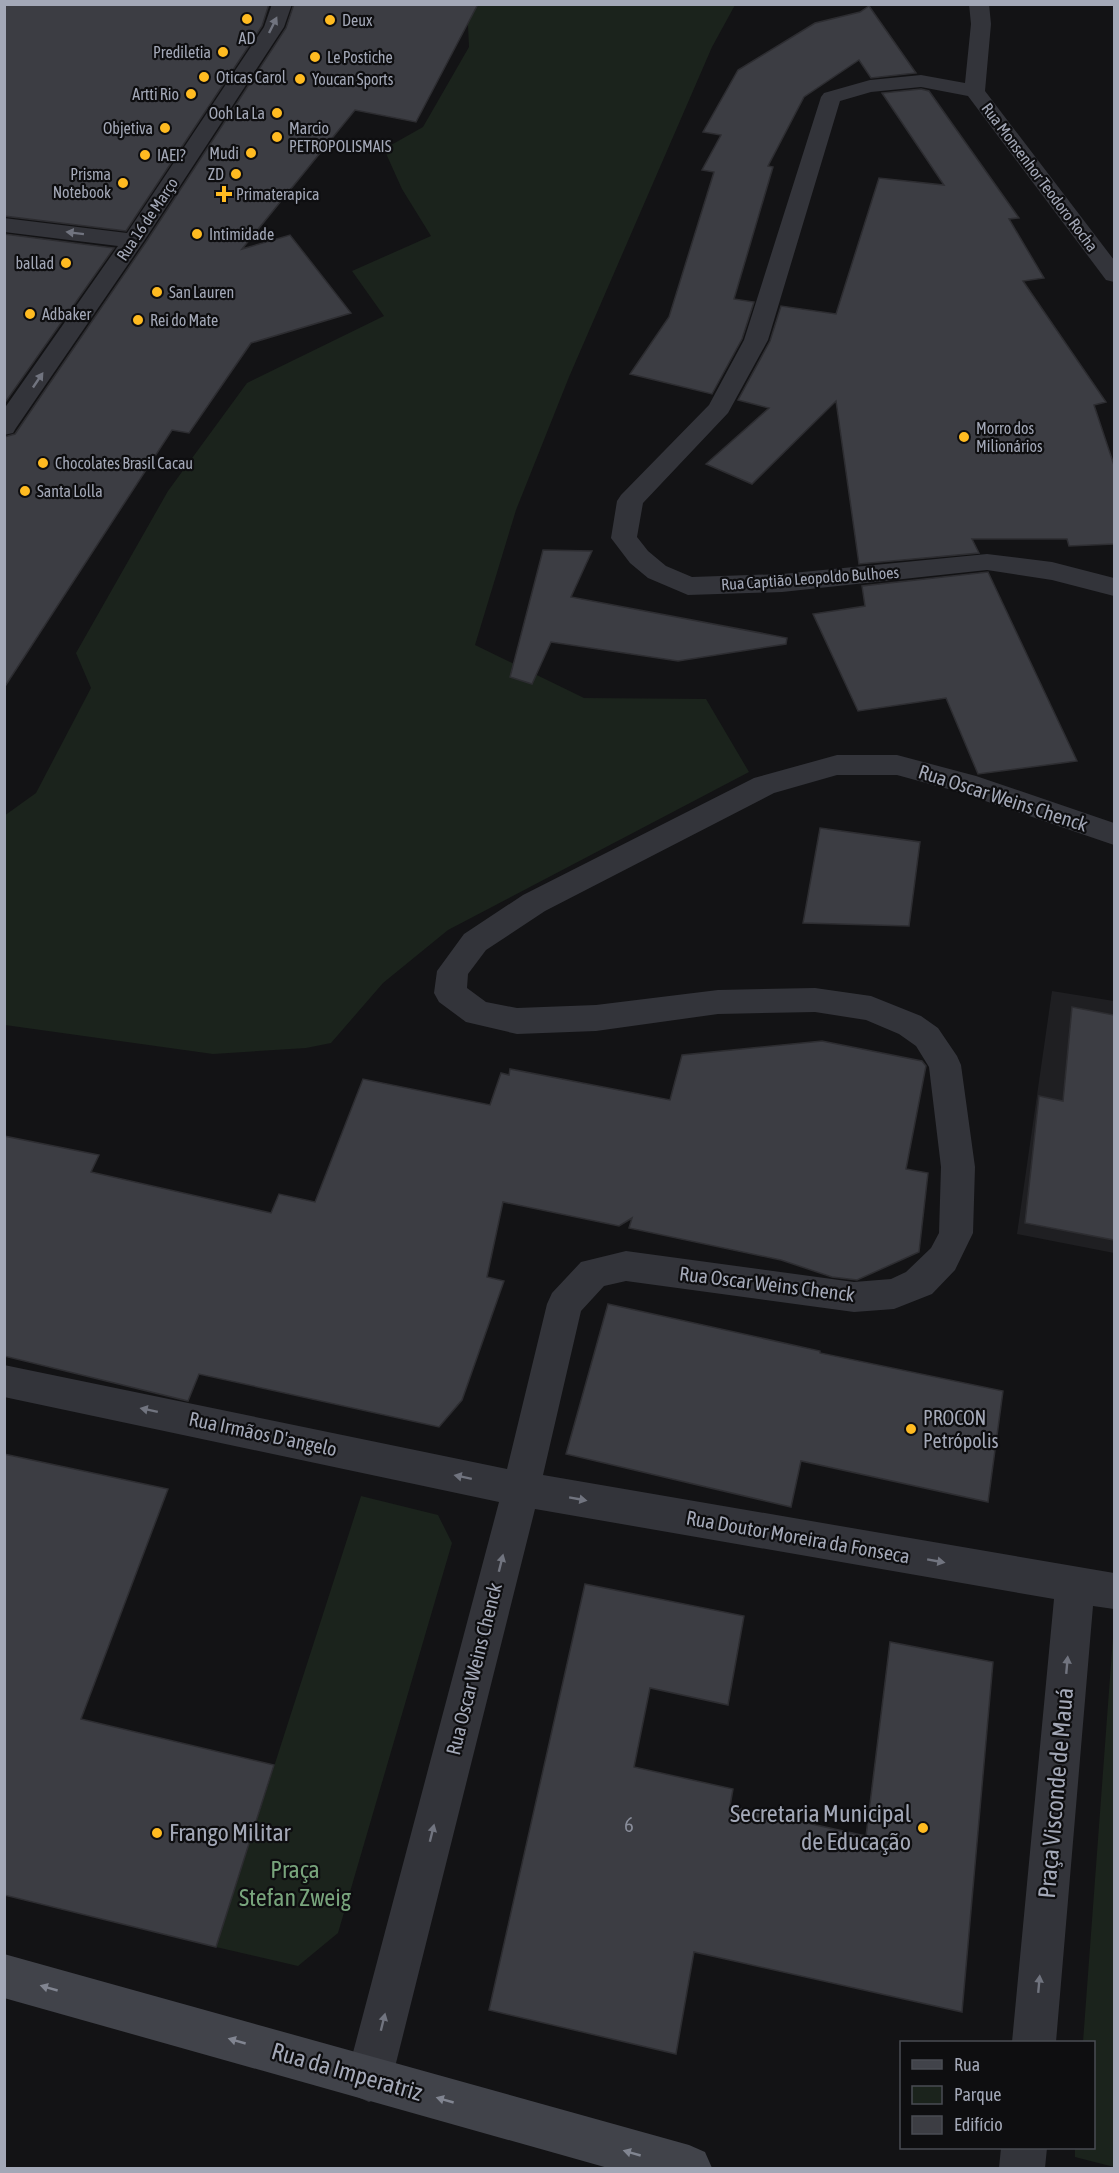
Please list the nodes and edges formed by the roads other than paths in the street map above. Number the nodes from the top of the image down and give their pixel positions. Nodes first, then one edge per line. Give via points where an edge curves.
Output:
1 (282, 4) edge
2 (979, 4) edge
3 (975, 91) junction
4 (4, 225) edge
5 (133, 241) junction
6 (1114, 275) edge
7 (4, 428) edge
8 (1114, 587) edge
9 (1114, 834) edge
10 (4, 1380) edge
11 (520, 1489) junction
12 (1075, 1585) junction
13 (1114, 1591) edge
14 (4, 1976) edge
15 (1034, 2041) edge
16 (369, 2079) junction
17 (1024, 2149) edge
18 (689, 2169) edge
19 (1022, 2169) edge

5 -> 1 street, Rua 16 de Março via 274,27
2 - 3 street, Rua Monsenhor Teodoro Rocha
3 - 6 street, Rua Monsenhor Teodoro Rocha
3 - 8 street, Rua Captião Leopoldo Bulhoes via 921,81 870,86 831,97 756,340 719,408 630,501 624,538 657,572 688,586 782,583 987,562 1052,571
5 -> 4 street
7 -> 5 street, Rua 16 de Março
9 - 11 street, Rua Oscar Weins Chenck via 966,783 897,765 837,765 764,785 534,903 475,942 453,971 450,993 477,1013 517,1021 596,1018 718,1002 814,1000 871,1008 910,1025 927,1037 945,1065 958,1167 956,1233 943,1259 919,1283 894,1294 854,1297 626,1266 593,1273 565,1304
11 -> 10 street, Rua Irmãos D'angelo
11 -> 12 street, Rua Doutor Moreira da Fonseca
16 -> 11 street, Rua Oscar Weins Chenck
12 - 13 street
15 -> 12 street, Praça Visconde de Mauá
16 -> 14 main road, Rua da Imperatriz
18 -> 16 main road, Rua da Imperatriz
17 - 19 street

